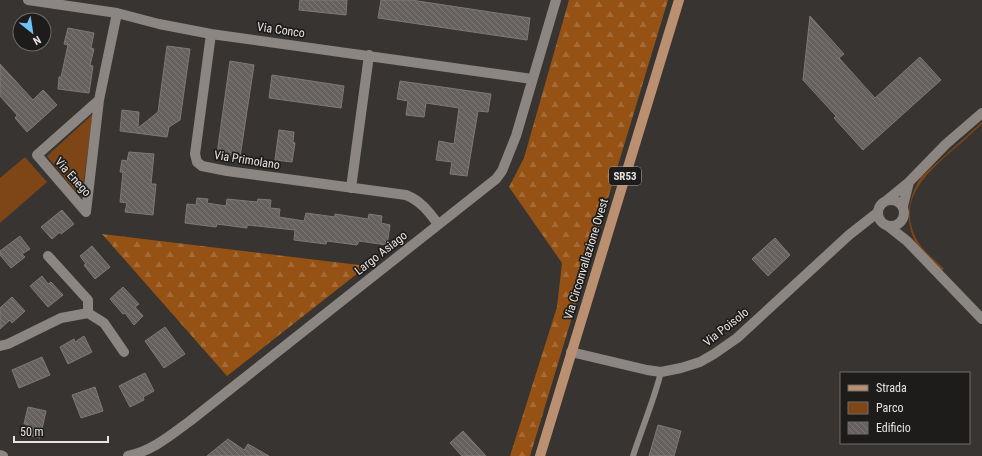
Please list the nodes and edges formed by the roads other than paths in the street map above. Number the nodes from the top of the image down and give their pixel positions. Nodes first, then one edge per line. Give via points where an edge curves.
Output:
1 (28, 0) edge
2 (556, 0) edge
3 (679, 0) edge
4 (117, 13) junction
5 (211, 34) junction
6 (369, 55) junction
7 (532, 79) junction
8 (99, 100) junction
9 (982, 113) edge
10 (909, 182) junction
11 (351, 188) junction
12 (887, 200) junction
13 (903, 206) junction
14 (877, 213) junction
15 (903, 219) junction
16 (865, 223) junction
17 (438, 224) junction
18 (886, 225) junction
19 (907, 241) junction
20 (48, 256) dead end
21 (88, 313) junction
22 (982, 319) edge
23 (0, 346) edge
24 (124, 352) dead end
25 (572, 352) junction
26 (661, 372) junction
27 (0, 455) edge
28 (3, 456) edge
29 (128, 456) edge
30 (540, 456) edge
31 (634, 456) edge

1 - 4 street, Via Conco
2 - 7 street, Largo Asiago
3 - 25 main road, Via Circonvallazione Ovest / SR53
4 - 5 street, Via Conco
4 - 8 street, Via Enego
5 - 6 street, Via Conco
5 - 11 street, Via Primolano via 195,154 197,162 202,166 227,171
6 - 7 street, Via Conco
6 - 11 street
7 - 17 street, Largo Asiago via 516,136 502,172
8 - 8 street, Via Enego via 88,196 86,212 36,155
9 - 10 street via 946,144
10 - 12 street
10 - 13 street
11 - 17 street, Via Primolano via 406,195 423,206
12 - 13 street via 896,200
12 - 14 street via 880,205
13 - 15 street
14 - 16 street, Via Poisolo
14 - 18 street
15 - 18 street via 896,226
15 - 19 street
16 - 18 street
16 - 26 street, Via Poisolo via 737,338 691,366
17 - 29 street, Largo Asiago via 162,442
18 - 19 street
19 - 22 street
20 - 21 street via 88,300
21 - 23 street via 61,318
21 - 24 street via 104,323
25 - 26 street, Via Poisolo
25 - 30 main road, Via Circonvallazione Ovest / SR53
26 - 31 lane
27 - 28 street

